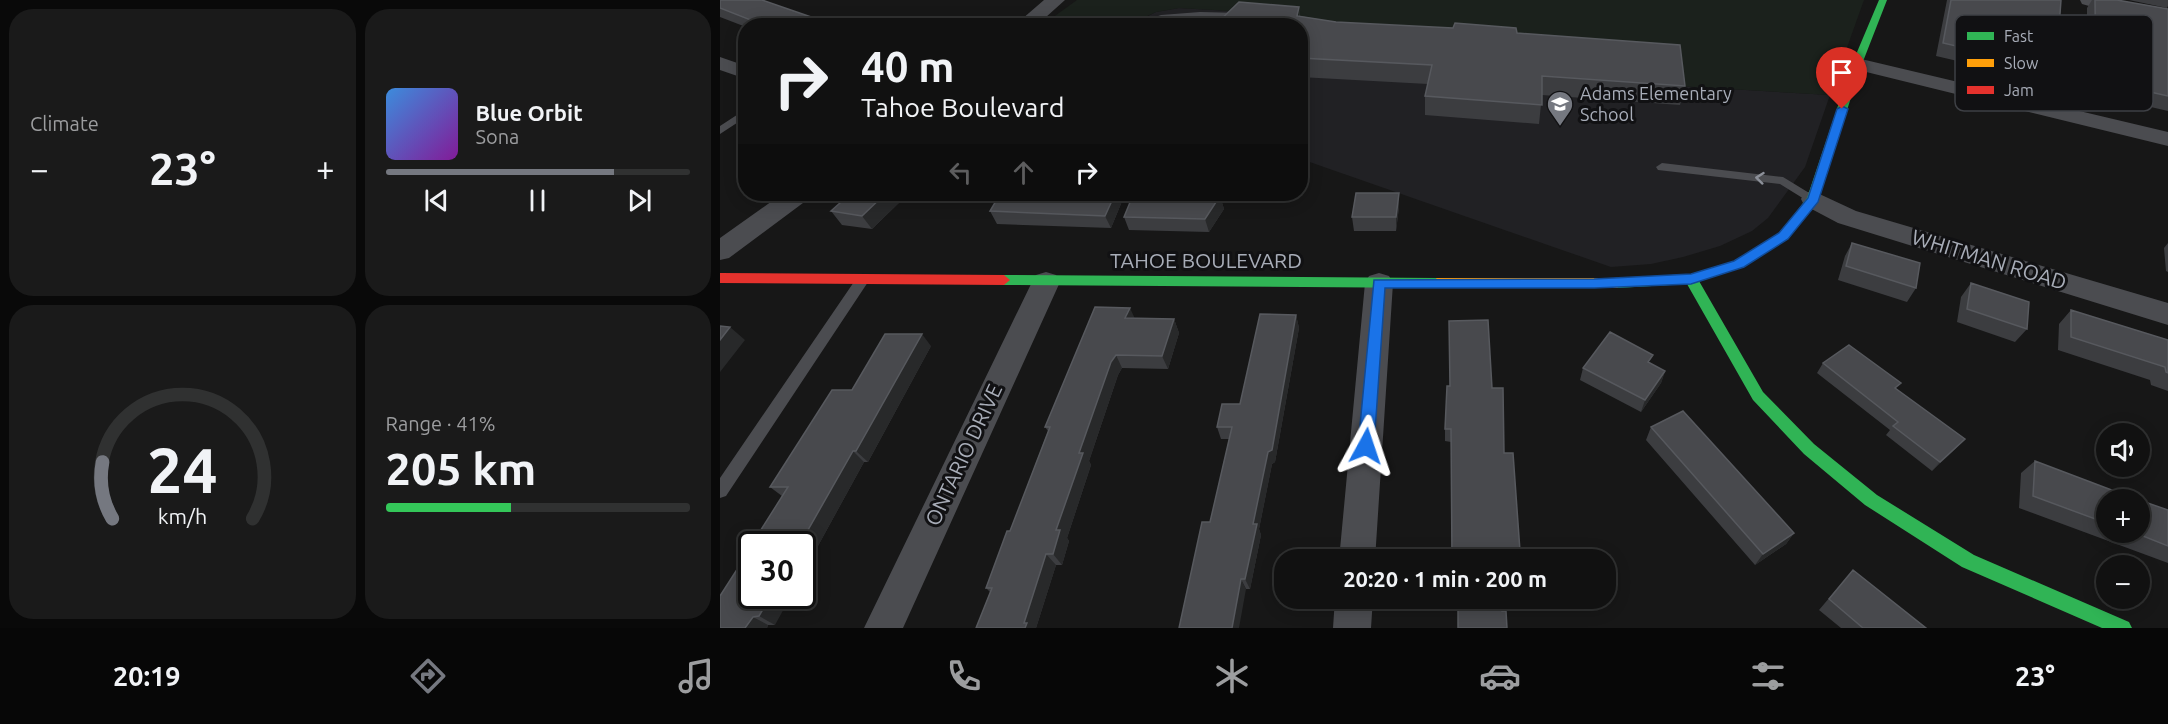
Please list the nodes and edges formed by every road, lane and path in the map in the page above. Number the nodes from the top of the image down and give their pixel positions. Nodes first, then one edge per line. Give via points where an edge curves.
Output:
1 (1056, 0) edge
2 (1883, 0) edge
3 (2089, 0) edge
4 (2168, 16) edge
5 (1254, 17) edge
6 (1033, 18) edge
7 (1156, 18) edge
8 (720, 63) edge
9 (1857, 64) junction
10 (738, 70) edge
11 (1955, 88) edge
12 (2049, 111) edge
13 (738, 118) edge
14 (720, 131) edge
15 (2168, 140) edge
16 (1662, 167) dead end
17 (1813, 199) junction
18 (788, 201) edge
19 (720, 251) edge
20 (720, 278) edge
21 (863, 279) junction
22 (1691, 279) junction
23 (1046, 282) junction
24 (1379, 283) junction
25 (2168, 314) edge
26 (720, 491) edge
27 (1358, 549) edge
28 (1353, 609) edge
29 (883, 628) edge
30 (1352, 628) edge
31 (2123, 628) edge

1 - 6 street
2 - 9 street
3 - 4 street
5 - 7 lane via 1185,13
8 - 10 street
9 - 11 street
9 - 17 street
12 - 15 street
13 - 14 lane
17 -> 16 lane via 1783,181
17 - 22 street, TAHOE BOULEVARD via 1784,236 1739,264
17 - 25 street, WHITMAN ROAD via 1847,217
18 - 19 street
20 - 21 street, TAHOE BOULEVARD
21 - 23 street, TAHOE BOULEVARD
21 - 26 lane
22 - 24 street, TAHOE BOULEVARD via 1594,284
22 - 31 street via 1758,396 1809,449 1871,500 1968,561
23 - 24 street, TAHOE BOULEVARD
23 - 29 street, ONTARIO DRIVE
24 - 27 street
28 - 30 street

